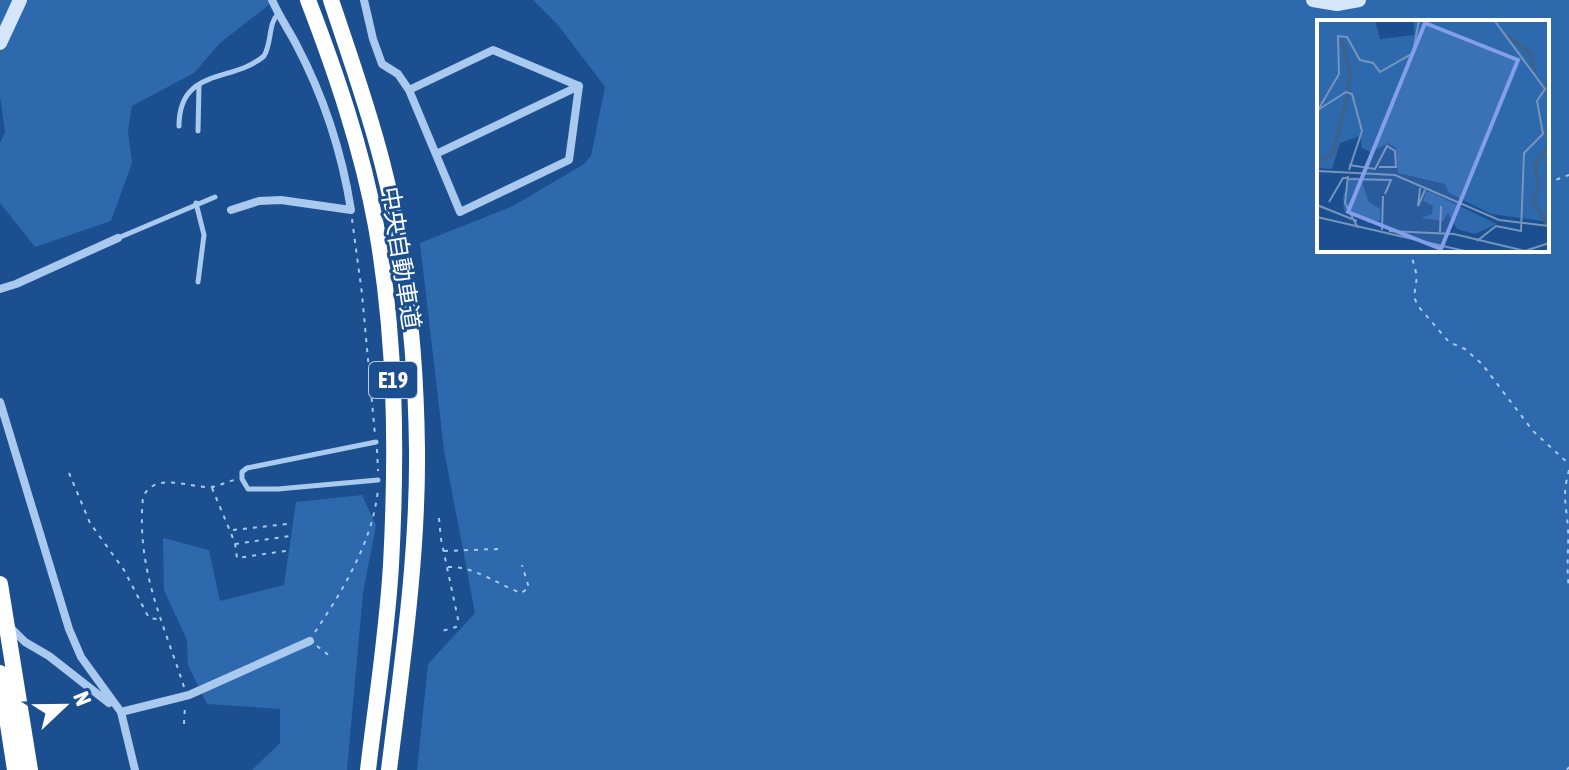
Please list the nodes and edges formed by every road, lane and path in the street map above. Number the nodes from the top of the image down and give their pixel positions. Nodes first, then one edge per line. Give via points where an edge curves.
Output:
1 (20, 0) edge
2 (272, 0) edge
3 (308, 0) edge
4 (331, 0) edge
5 (364, 0) edge
6 (1313, 0) edge
7 (1359, 0) edge
8 (278, 14) junction
9 (0, 43) edge
10 (199, 85) junction
11 (579, 86) junction
12 (409, 90) junction
13 (179, 126) dead end
14 (198, 131) dead end
15 (436, 154) junction
16 (1569, 175) edge
17 (1549, 182) edge
18 (215, 197) dead end
19 (196, 203) junction
20 (231, 210) dead end
21 (118, 238) joint
22 (1411, 252) edge
23 (198, 282) dead end
24 (0, 289) edge
25 (0, 402) edge
26 (376, 442) dead end
27 (1569, 464) edge
28 (1569, 470) edge
29 (69, 473) dead end
30 (242, 479) junction
31 (378, 480) dead end
32 (212, 488) junction
33 (439, 518) dead end
34 (287, 524) dead end
35 (230, 531) junction
36 (290, 536) dead end
37 (235, 544) junction
38 (498, 549) dead end
39 (292, 550) dead end
40 (444, 551) junction
41 (522, 565) dead end
42 (448, 567) junction
43 (0, 584) edge
44 (1569, 588) edge
45 (158, 619) junction
46 (3, 620) edge
47 (442, 631) dead end
48 (310, 641) dead end
49 (0, 673) edge
50 (186, 695) junction
51 (121, 712) junction
52 (184, 724) dead end
53 (15, 770) edge
54 (30, 770) edge
55 (135, 770) edge
56 (368, 770) edge
57 (389, 770) edge

1 - 9 street
2 - 8 street
3 - 56 highway, 中央自動車道 / E19 via 341,93 376,225 392,368 391,567
4 - 57 highway, 中央自動車道 / E19 via 383,164 396,224 414,376 413,567
5 - 12 street via 382,64
6 - 7 street
8 - 10 lane via 264,56
8 - 20 street via 297,45 335,137 351,210 281,200
10 - 13 lane via 184,96
10 - 14 lane
11 - 12 street via 493,50
11 - 15 street
11 - 15 street via 569,160 460,212
12 - 15 street
16 - 17 path
18 - 19 lane
19 - 21 lane
19 - 23 lane via 204,235
21 - 24 street
22 - 27 path via 1418,306 1449,342 1482,364 1533,431
25 - 51 street via 69,629 81,657
26 - 30 lane via 247,468
28 - 44 path via 1563,493
29 - 45 path via 90,523 124,570 149,618
30 - 31 lane via 248,489
30 - 32 path
32 - 35 path
32 - 45 path via 166,482 152,486 143,497 145,564
33 - 40 path
34 - 35 path
35 - 37 path
36 - 37 path
37 - 39 path via 237,558
38 - 40 path
40 - 42 path
41 - 42 path via 529,588 521,593 471,570
42 - 47 path via 458,619 456,627
43 - 46 highway
45 - 50 path
46 - 51 street
46 - 54 highway
48 - 50 street
49 - 53 highway
50 - 51 street
50 - 52 path
51 - 55 street

